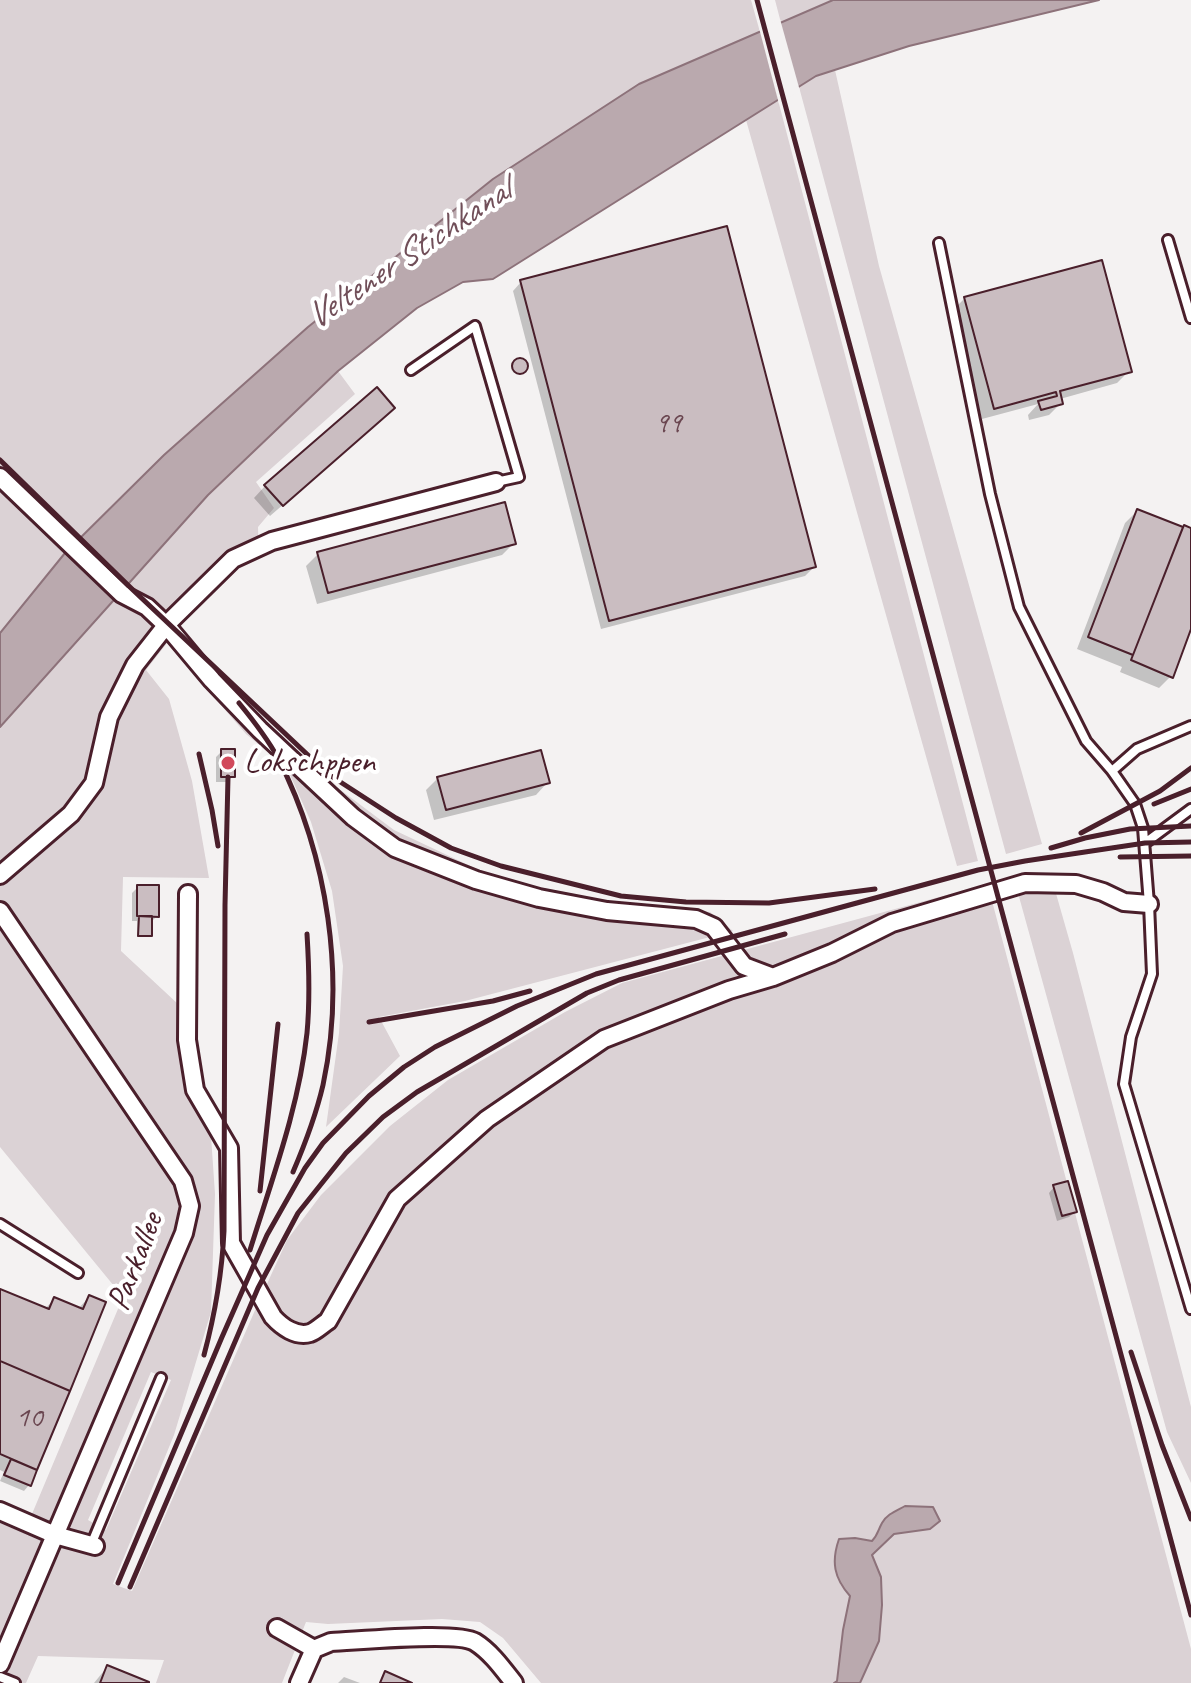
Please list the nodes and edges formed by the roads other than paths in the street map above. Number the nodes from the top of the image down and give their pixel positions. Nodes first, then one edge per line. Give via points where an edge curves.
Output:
1 (1168, 240) dead end
2 (939, 243) dead end
3 (1191, 318) edge
4 (411, 370) dead end
5 (0, 477) edge
6 (496, 482) joint
7 (166, 625) junction
8 (1191, 726) edge
9 (1112, 771) junction
10 (1191, 809) edge
11 (1145, 843) junction
12 (0, 875) edge
13 (188, 894) dead end
14 (1149, 904) junction
15 (0, 911) edge
16 (773, 977) junction
17 (0, 1224) edge
18 (78, 1273) dead end
19 (1191, 1309) edge
20 (161, 1378) dead end
21 (0, 1511) edge
22 (55, 1535) junction
23 (93, 1546) joint
24 (277, 1628) dead end
25 (314, 1649) junction
26 (0, 1664) edge
27 (0, 1677) edge
28 (15, 1683) edge
29 (299, 1683) edge
30 (514, 1683) edge

1 - 3 lane
2 - 9 lane via 990,494 1019,607 1086,741
4 - 6 lane via 475,326 519,477
5 - 7 street via 122,594
6 - 7 street via 272,541 233,559
7 - 12 street via 135,665 109,717 94,783 71,814
7 - 16 street via 260,730 353,817 395,848 539,898 696,919 714,927 744,966
8 - 9 lane via 1137,749
9 - 11 lane via 1135,804
10 - 11 lane
11 - 14 lane
13 - 16 street via 187,1040 195,1090 229,1148 231,1243 273,1317 297,1333 311,1333 328,1321 397,1199 487,1119 604,1039
14 - 16 street via 1124,902 1076,884 1025,883 892,923
14 - 19 lane via 1152,974 1131,1037 1124,1084
15 - 22 street, Parkallee via 183,1181 190,1206 184,1233
17 - 18 lane
20 - 23 lane
21 - 22 street
22 - 23 street
22 - 26 street, Parkallee
24 - 25 street
25 - 29 street
25 - 30 street via 331,1642 446,1637 473,1641
27 - 28 lane

